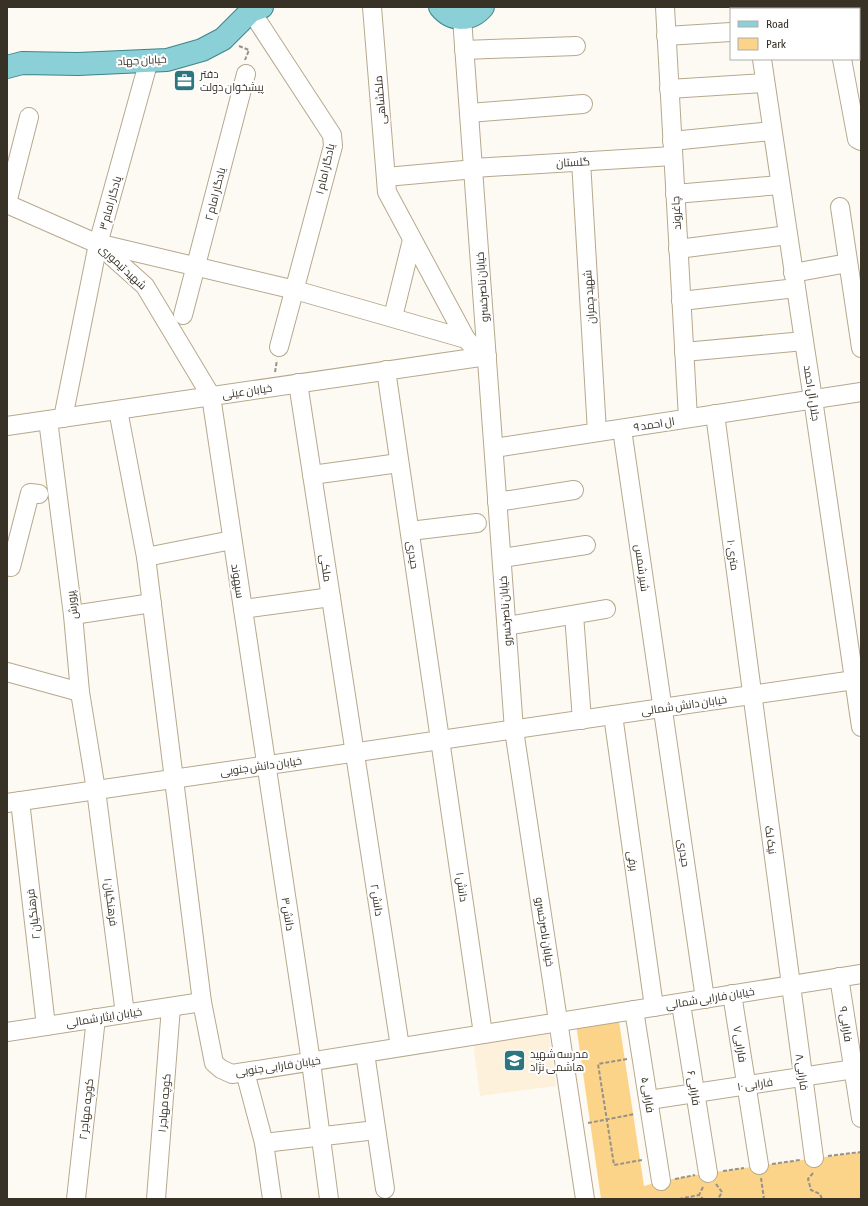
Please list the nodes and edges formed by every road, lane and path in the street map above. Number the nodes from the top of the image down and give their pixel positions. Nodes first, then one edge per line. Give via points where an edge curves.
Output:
1 (372, 7) edge
2 (440, 7) edge
3 (483, 7) edge
4 (664, 7) edge
5 (254, 8) edge
6 (462, 18) junction
7 (730, 32) edge
8 (666, 36) junction
9 (223, 39) junction
10 (576, 46) dead end
11 (464, 50) junction
12 (150, 60) junction
13 (762, 60) edge
14 (842, 60) edge
15 (7, 67) edge
16 (246, 74) joint
17 (765, 83) junction
18 (669, 89) junction
19 (583, 104) dead end
20 (469, 113) junction
21 (29, 117) dead end
22 (772, 131) junction
23 (861, 141) edge
24 (673, 148) junction
25 (581, 161) junction
26 (468, 169) junction
27 (386, 185) junction
28 (780, 185) junction
29 (675, 194) junction
30 (7, 204) edge
31 (840, 207) dead end
32 (788, 235) junction
33 (412, 240) junction
34 (98, 244) junction
35 (678, 249) junction
36 (848, 263) junction
37 (196, 266) junction
38 (795, 280) junction
39 (295, 290) junction
40 (681, 300) junction
41 (184, 315) dead end
42 (393, 317) junction
43 (466, 339) junction
44 (804, 341) junction
45 (279, 347) joint
46 (861, 348) edge
47 (684, 352) junction
48 (484, 356) junction
49 (386, 370) junction
50 (298, 383) junction
51 (273, 387) junction
52 (861, 392) edge
53 (211, 396) junction
54 (813, 399) junction
55 (118, 410) junction
56 (714, 414) junction
57 (688, 418) junction
58 (55, 419) junction
59 (7, 426) edge
60 (622, 429) junction
61 (598, 432) junction
62 (494, 448) junction
63 (400, 463) junction
64 (312, 475) junction
65 (574, 490) dead end
66 (39, 494) dead end
67 (498, 502) junction
68 (477, 523) dead end
69 (410, 531) junction
70 (232, 540) junction
71 (586, 545) dead end
72 (146, 557) junction
73 (502, 558) junction
74 (8, 571) edge
75 (331, 597) junction
76 (152, 603) junction
77 (243, 609) junction
78 (606, 609) dead end
79 (73, 615) junction
80 (574, 615) junction
81 (507, 626) junction
82 (7, 672) edge
83 (858, 680) edge
84 (80, 692) junction
85 (752, 695) junction
86 (663, 708) junction
87 (613, 715) junction
88 (582, 720) junction
89 (861, 727) edge
90 (514, 730) junction
91 (440, 740) junction
92 (355, 753) junction
93 (266, 766) junction
94 (174, 779) junction
95 (96, 790) junction
96 (13, 802) edge
97 (861, 974) edge
98 (839, 977) junction
99 (790, 985) junction
100 (732, 994) junction
101 (706, 999) junction
102 (202, 1002) junction
103 (681, 1004) dead end
104 (171, 1007) junction
105 (654, 1007) junction
106 (634, 1010) junction
107 (125, 1014) junction
108 (96, 1018) junction
109 (558, 1022) junction
110 (46, 1026) junction
111 (483, 1034) junction
112 (7, 1037) edge
113 (400, 1047) junction
114 (365, 1053) junction
115 (641, 1056) junction
116 (311, 1062) junction
117 (857, 1069) edge
118 (245, 1072) junction
119 (803, 1077) junction
120 (746, 1085) junction
121 (695, 1093) junction
122 (649, 1105) junction
123 (861, 1118) edge
124 (606, 1120) junction
125 (574, 1126) junction
126 (376, 1130) junction
127 (321, 1136) junction
128 (264, 1143) junction
129 (657, 1158) junction
130 (814, 1158) joint
131 (759, 1165) joint
132 (661, 1181) dead end
133 (707, 1181) junction
134 (385, 1189) dead end
135 (699, 1195) junction
136 (76, 1199) edge
137 (158, 1199) edge
138 (272, 1199) edge
139 (329, 1199) edge
140 (585, 1199) edge
141 (679, 1199) edge
142 (703, 1199) edge
143 (718, 1199) edge
144 (764, 1199) edge
145 (822, 1199) edge

1 - 27 street, ملکشاهی
2 - 6 main road via 447,14
3 - 6 main road via 473,15
4 - 8 street, چاغروند
5 - 9 main road, خیابان جهاد
5 - 39 street, یادگار امام ۱ via 332,135 332,146
6 - 11 street, خیابان ناصرخسرو
7 - 8 street
8 - 18 street, چاغروند
9 - 12 main road, خیابان جهاد via 202,50 167,60
9 - 16 path via 249,50 241,73
10 - 11 street
11 - 20 street, خیابان ناصرخسرو
12 - 15 main road, خیابان جهاد via 78,64 22,63
12 - 34 street, یادگار امام ۳
13 - 17 street, جلال آل احمد
14 - 23 street via 857,140
16 - 37 street, یادگار امام ۲
17 - 18 street
17 - 22 street, جلال آل احمد
18 - 24 street, چاغروند
19 - 20 street
20 - 26 street, خیابان ناصرخسرو
21 - 30 street
22 - 24 street, گلستان
22 - 28 street, جلال آل احمد
24 - 25 street, گلستان
24 - 29 street, چاغروند
25 - 26 street, گلستان
25 - 61 street, شهید چمران
26 - 27 street, گلستان
26 - 48 street, خیابان ناصرخسرو
27 - 33 street
28 - 29 street
28 - 32 street, جلال آل احمد
29 - 35 street, چاغروند
30 - 34 street, شهید تیموری
31 - 36 street
32 - 35 street
32 - 38 street, جلال آل احمد
33 - 42 street
33 - 43 street
34 - 37 street
34 - 53 street, شهید تیموری via 145,286
34 - 58 street, یادگار امام ۳
35 - 40 street, چاغروند
36 - 38 street
36 - 46 street
37 - 39 street
37 - 41 street, یادگار امام ۲
38 - 40 street
38 - 44 street, جلال آل احمد
39 - 42 street
39 - 45 street, یادگار امام ۱
40 - 47 street, چاغروند
42 - 43 street
43 - 48 street
44 - 47 street
44 - 54 street, جلال آل احمد
45 - 51 path
47 - 57 street, چاغروند
48 - 49 street, خیابان عینی
48 - 62 street, خیابان ناصرخسرو
49 - 50 street, خیابان عینی
49 - 63 street, حیدری
50 - 51 street, خیابان عینی
50 - 64 street, ملکی
51 - 53 street, خیابان عینی
52 - 54 street, ال احمد ۹
53 - 55 street, خیابان عینی
53 - 70 street, سپهوند
54 - 56 street, ال احمد ۹
54 - 83 street, جلال آل احمد
55 - 58 street, خیابان عینی
55 - 72 street
56 - 57 street, ال احمد ۹
56 - 85 street, ۱۰ متری
57 - 60 street, ال احمد ۹
58 - 59 street, خیابان عینی
58 - 79 street, پرورش
60 - 61 street, ال احمد ۹
60 - 86 street, شیر شمس
61 - 62 street, ال احمد ۹
62 - 67 street, خیابان ناصرخسرو
63 - 64 street
63 - 69 street, حیدری
64 - 75 street, ملکی
65 - 67 street
66 - 74 street via 30,493
67 - 73 street, خیابان ناصرخسرو
68 - 69 street
69 - 91 street, حیدری
70 - 72 street
70 - 77 street, سپهوند
71 - 73 street
72 - 76 street
73 - 81 street, خیابان ناصرخسرو
75 - 77 street
75 - 92 street, ملکی
76 - 79 street
76 - 94 street
77 - 93 street, سپهوند
78 - 80 street
79 - 84 street, پرورش
80 - 81 street
80 - 88 street
81 - 90 street, خیابان ناصرخسرو
82 - 84 street
83 - 85 street, خیابان دانش شمالی
83 - 89 street, جلال آل احمد
84 - 95 street, پرورش
85 - 86 street, خیابان دانش شمالی
85 - 99 street, نیک لک
86 - 87 street, خیابان دانش شمالی
86 - 101 street, حیدری
87 - 88 street, خیابان دانش شمالی
87 - 105 street, برفی
88 - 90 street, خیابان دانش شمالی
90 - 91 street, خیابان دانش جنوبی
90 - 109 street, خیابان ناصرخسرو
91 - 92 street, خیابان دانش جنوبی
91 - 111 street, دانش ۱
92 - 93 street, خیابان دانش جنوبی
92 - 113 street, دانش ۲
93 - 94 street, خیابان دانش جنوبی
93 - 116 street, دانش ۳
94 - 95 street, خیابان دانش جنوبی
94 - 102 street, خیابان فارابی جنوبی
95 - 96 street, خیابان دانش جنوبی
95 - 107 street, فرهنگیان ۱
96 - 110 street, فرهنگیان ۲
97 - 98 street, خیابان فارابی شمالی
98 - 99 street, خیابان فارابی شمالی
98 - 117 street, فارابی ۹
99 - 100 street, خیابان فارابی شمالی
99 - 119 street, فارابی ۸
100 - 101 street, خیابان فارابی شمالی
100 - 120 street, فارابی ۷
101 - 105 street, خیابان فارابی شمالی
102 - 104 street, خیابان ایثار شمالی
102 - 118 street, خیابان فارابی جنوبی via 214,1063 232,1074
103 - 121 street, فارابی ۶
104 - 107 street, خیابان ایثار شمالی
104 - 137 street, کوچه مهاجر ۱
105 - 106 street, خیابان فارابی شمالی
106 - 109 street, خیابان فارابی شمالی
106 - 115 street, فارابی ۵
107 - 108 street, خیابان ایثار شمالی
108 - 110 street, خیابان ایثار شمالی
108 - 136 street, کوچه مهاجر ۲
109 - 111 street, خیابان فارابی جنوبی
109 - 125 street, خیابان ناصرخسرو
110 - 112 street, خیابان ایثار شمالی
111 - 113 street, خیابان فارابی جنوبی
113 - 114 street, خیابان فارابی جنوبی
114 - 116 street, خیابان فارابی جنوبی
114 - 126 street
115 - 122 street, فارابی ۵
115 - 124 path via 598,1064
116 - 118 street, خیابان فارابی جنوبی
116 - 127 street, دانش ۳
117 - 119 street, فارابی ۱۰
117 - 123 street, فارابی ۹
118 - 128 street
119 - 120 street, فارابی ۱۰
119 - 130 street, فارابی ۸
120 - 121 street, فارابی ۱۰
120 - 131 street, فارابی ۷
121 - 122 street, فارابی ۱۰
121 - 133 street, فارابی ۶
122 - 124 path
122 - 129 street, فارابی ۵
124 - 125 path
124 - 129 path via 614,1165
125 - 140 street, خیابان ناصرخسرو
126 - 127 street
126 - 134 street
127 - 128 street
127 - 139 street, دانش ۳
128 - 138 street
129 - 132 street, فارابی ۵
130 - 145 path via 815,1170 808,1179 811,1190 820,1194
131 - 144 path
133 - 135 path
133 - 143 path via 716,1183 722,1192
135 - 141 path
135 - 142 path

